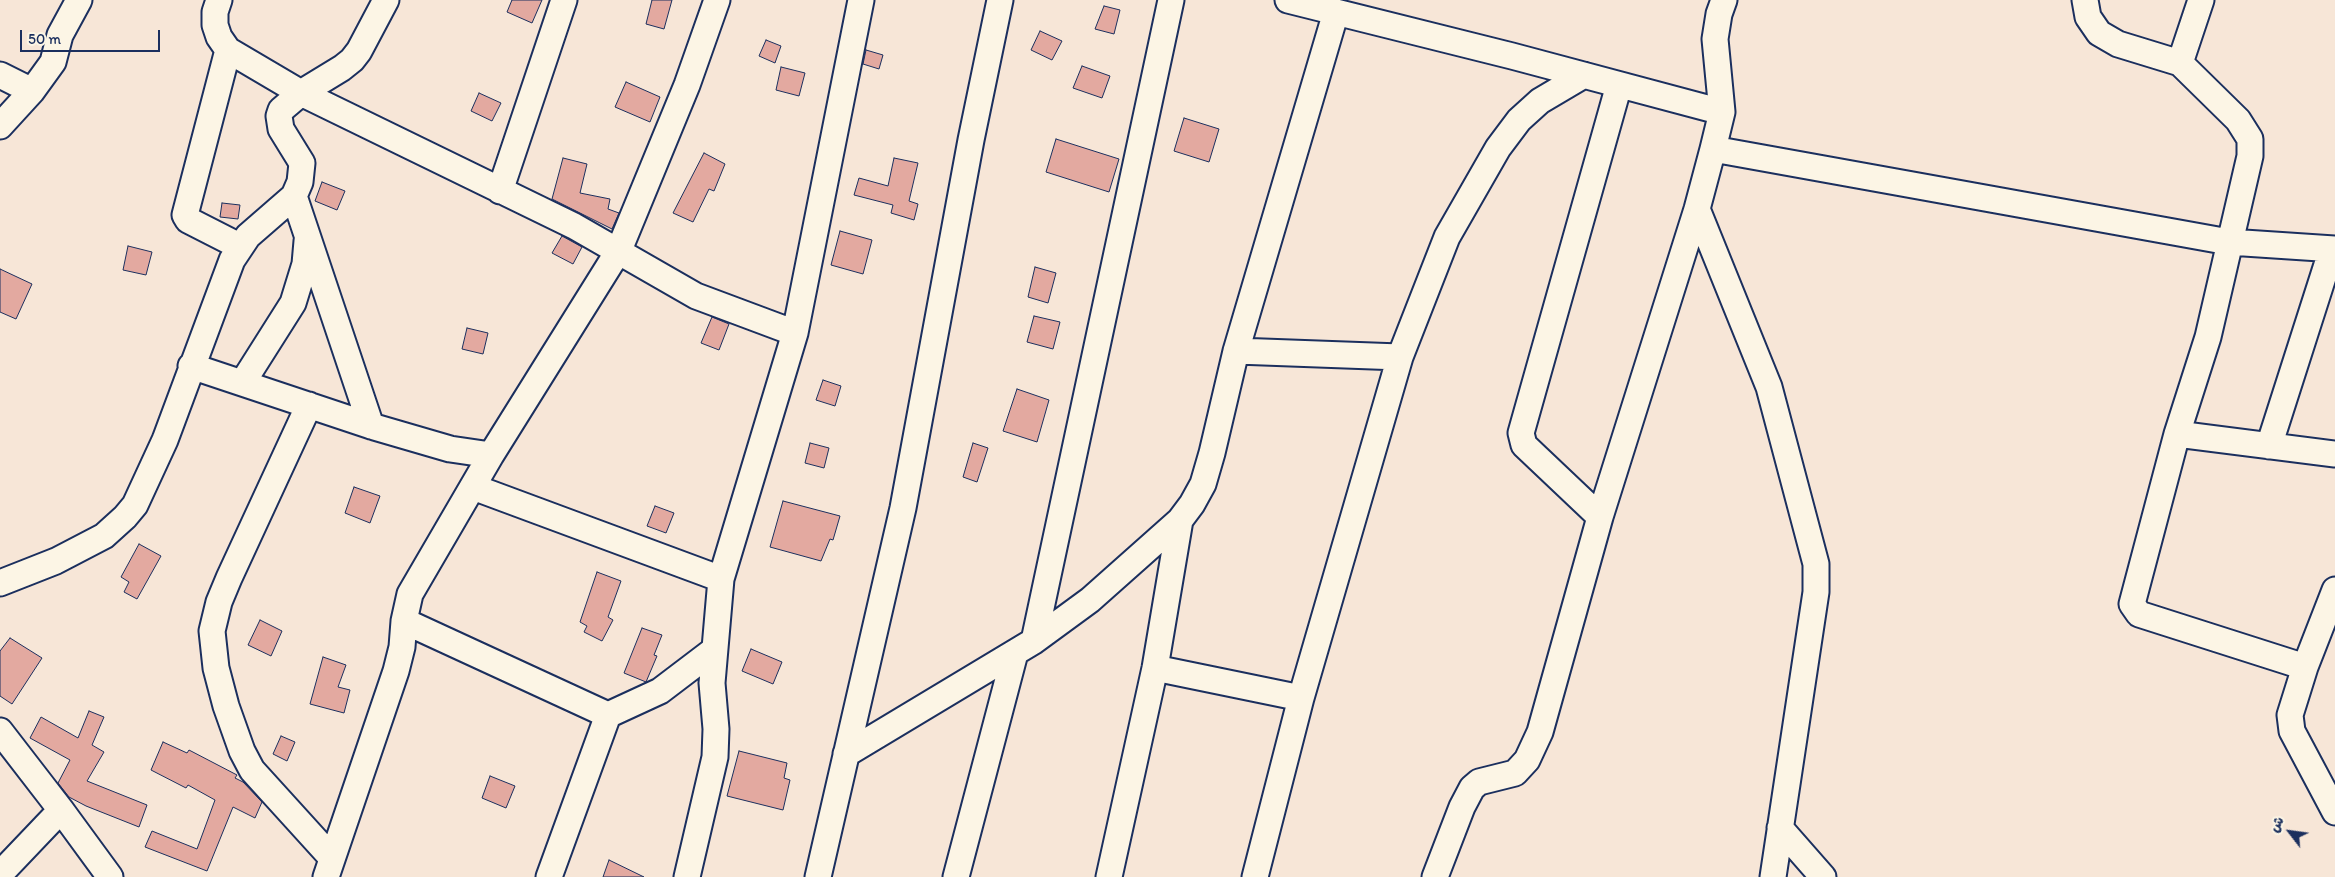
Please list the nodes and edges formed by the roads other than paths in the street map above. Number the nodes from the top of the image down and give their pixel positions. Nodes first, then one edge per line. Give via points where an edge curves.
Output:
1 (63, 0) edge
2 (78, 0) edge
3 (219, 0) edge
4 (386, 0) edge
5 (564, 0) edge
6 (717, 0) edge
7 (861, 0) edge
8 (1000, 0) edge
9 (1171, 0) edge
10 (1288, 0) edge
11 (1724, 0) edge
12 (2085, 0) edge
13 (2201, 0) edge
14 (1336, 12) junction
15 (228, 50) junction
16 (53, 62) junction
17 (2180, 63) junction
18 (0, 75) edge
19 (1584, 75) junction
20 (1619, 84) junction
21 (32, 91) junction
22 (300, 93) junction
23 (1722, 112) junction
24 (0, 126) edge
25 (1713, 149) junction
26 (500, 191) junction
27 (294, 196) junction
28 (1697, 209) junction
29 (307, 236) junction
30 (2229, 242) junction
31 (239, 246) junction
32 (2333, 249) edge
33 (619, 250) junction
34 (795, 333) junction
35 (1236, 351) junction
36 (1400, 356) junction
37 (191, 366) junction
38 (243, 382) junction
39 (310, 405) junction
40 (371, 426) junction
41 (2178, 434) junction
42 (2268, 446) junction
43 (2335, 454) edge
44 (492, 455) junction
45 (473, 487) junction
46 (1600, 517) junction
47 (1180, 520) junction
48 (721, 579) junction
49 (0, 582) edge
50 (2335, 590) edge
51 (404, 621) junction
52 (1025, 647) junction
53 (714, 650) junction
54 (2305, 667) junction
55 (1155, 668) junction
56 (1301, 698) junction
57 (608, 716) junction
58 (0, 731) edge
59 (846, 754) junction
60 (61, 810) junction
61 (2335, 812) edge
62 (1780, 828) junction
63 (329, 867) edge
64 (0, 874) edge
65 (110, 877) edge
66 (550, 877) edge
67 (687, 877) edge
68 (818, 877) edge
69 (956, 877) edge
70 (1109, 877) edge
71 (1255, 877) edge
72 (1436, 877) edge
73 (1773, 877) edge
74 (1823, 877) edge

1 - 16 street
2 - 16 street via 60,35
3 - 15 street via 215,25
4 - 22 street via 352,60
5 - 26 street
6 - 33 street via 687,85
7 - 34 street
8 - 59 street via 903,508
9 - 52 street
10 - 14 street
11 - 23 street via 1715,38
12 - 17 street via 2088,17 2099,33 2118,44
13 - 17 street
14 - 19 street
14 - 35 street
15 - 22 street
15 - 31 street via 185,215 188,220
16 - 21 street
17 - 30 street via 2238,120 2250,139 2250,156
18 - 21 street
19 - 20 street
19 - 36 street via 1540,101 1519,120 1498,148 1447,238
20 - 23 street
20 - 46 street via 1522,433 1524,445
21 - 24 street
22 - 26 street
22 - 27 street via 287,103 279,116 281,129 302,163 300,182
23 - 25 street
25 - 28 street
25 - 30 street
26 - 33 street
27 - 29 street
27 - 31 street
28 - 46 street
28 - 62 street via 1769,387 1816,564 1816,592
29 - 38 street via 305,264 292,303
29 - 40 street
30 - 32 street
30 - 41 street via 2208,337
31 - 37 street
32 - 42 street
33 - 34 street via 642,267 696,296
33 - 44 street
34 - 48 street
35 - 36 street
35 - 47 street via 1202,484
36 - 56 street
37 - 38 street
37 - 49 street via 165,440 143,490 125,517 104,536 56,561
38 - 39 street
39 - 40 street
39 - 63 street via 229,578 212,631 216,668 242,751 252,770
40 - 44 street via 450,449
41 - 42 street
41 - 54 street via 2132,604 2139,614
42 - 43 street
44 - 45 street
45 - 48 street
45 - 51 street via 410,594
46 - 72 street via 1540,732 1526,760 1515,773 1479,782 1472,788
47 - 52 street via 1090,600
47 - 55 street
48 - 53 street
50 - 54 street
51 - 57 street
51 - 63 street via 396,672
52 - 59 street
52 - 69 street
53 - 57 street via 660,690
53 - 67 street via 714,757
54 - 61 street via 2290,715 2292,731
55 - 56 street
55 - 70 street
56 - 71 street
57 - 66 street
58 - 60 street
59 - 68 street
60 - 64 street
60 - 65 street
62 - 73 street
62 - 74 street

